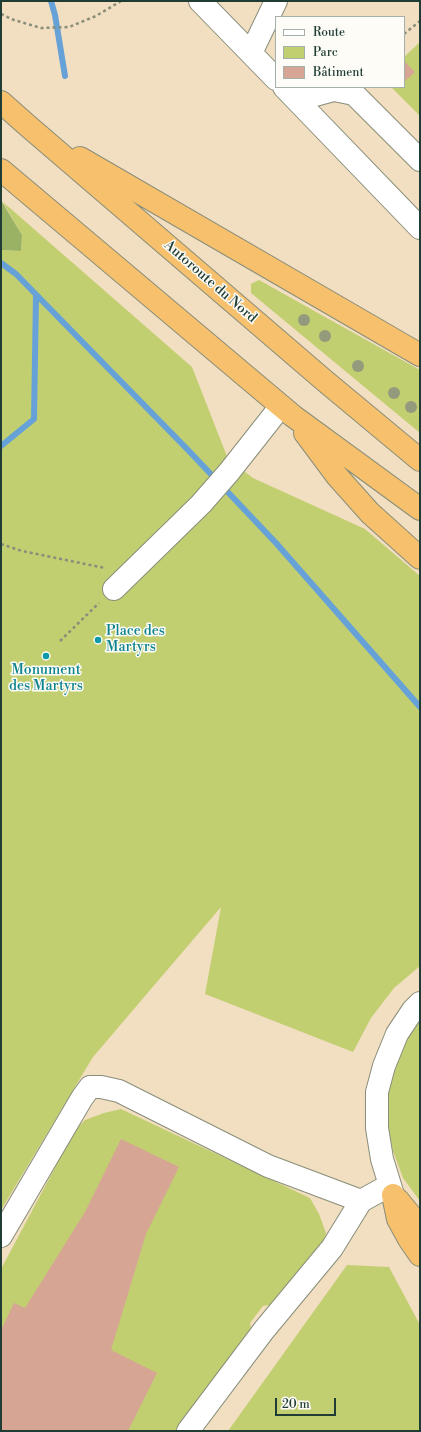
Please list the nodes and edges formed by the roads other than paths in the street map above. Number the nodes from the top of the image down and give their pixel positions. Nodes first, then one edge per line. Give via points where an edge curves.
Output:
1 (200, 1) edge
2 (274, 2) edge
3 (251, 53) junction
4 (275, 78) edge
5 (290, 94) edge
6 (1, 102) edge
7 (28, 126) junction
8 (420, 160) edge
9 (1, 170) edge
10 (420, 228) edge
11 (420, 355) edge
12 (287, 411) junction
13 (420, 460) edge
14 (420, 509) edge
15 (420, 558) edge
16 (114, 589) road end
17 (420, 1003) edge
18 (392, 1190) junction
19 (361, 1201) junction
20 (420, 1225) edge
21 (1, 1236) edge
22 (420, 1255) edge
23 (188, 1431) edge

1 - 3 street
2 - 3 street
3 - 4 street
5 - 8 street via 334,90 354,94
5 - 10 street
6 - 7 highway, Autoroute du Nord
7 - 11 highway
7 - 13 highway, Autoroute du Nord
9 - 12 highway
12 - 14 highway
12 - 15 highway via 337,476 370,512
12 - 16 street via 201,504
17 - 18 street via 396,1034 377,1092 377,1128 382,1159
18 - 19 street
18 - 20 highway
18 - 22 highway via 398,1219 408,1240
19 - 21 street via 268,1166 119,1091 90,1087
19 - 23 street via 332,1248 264,1330

